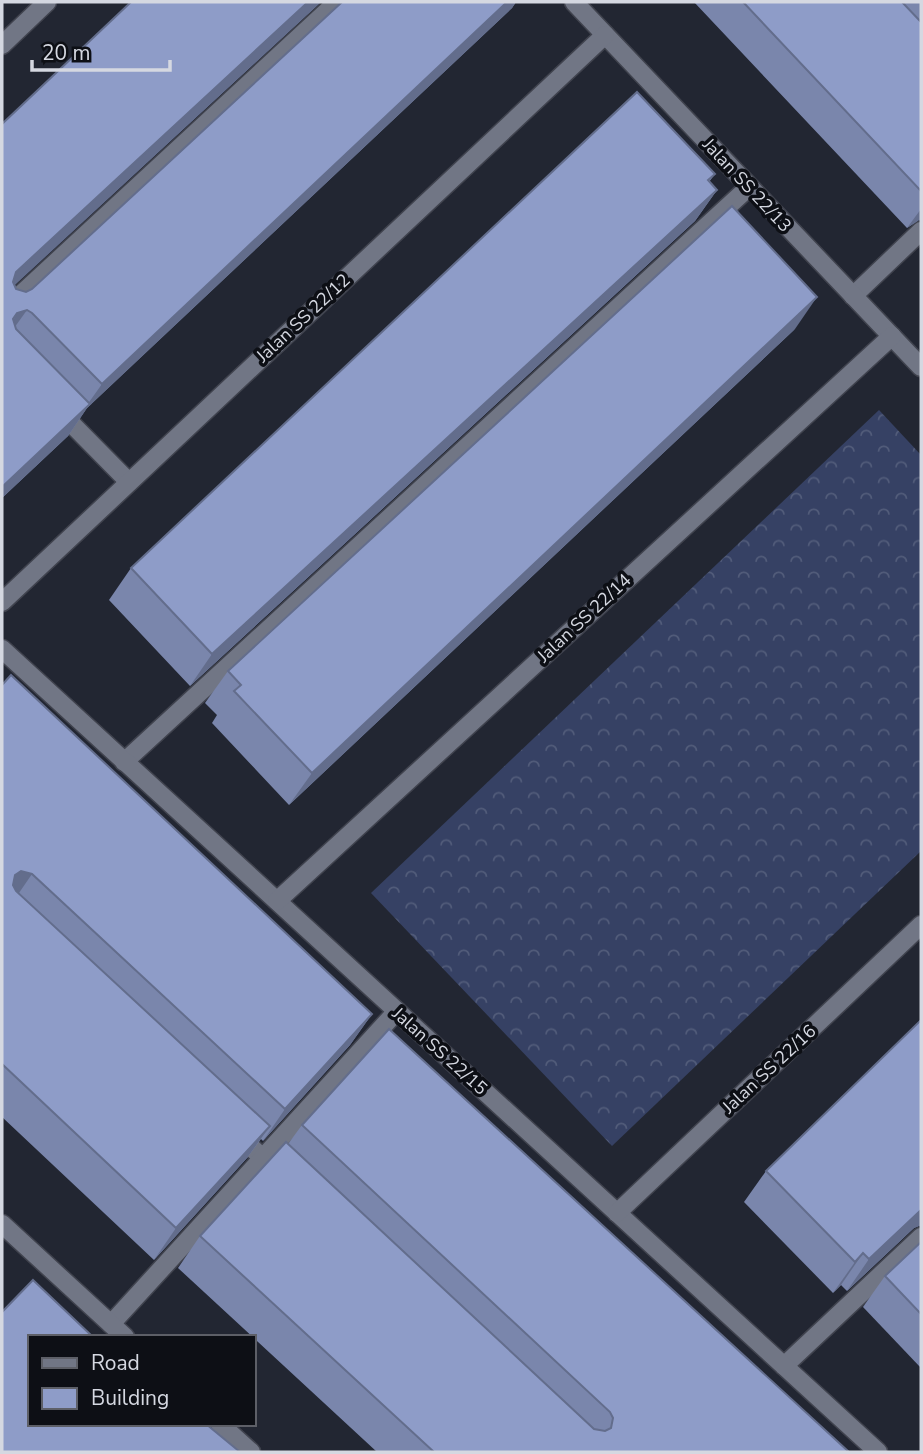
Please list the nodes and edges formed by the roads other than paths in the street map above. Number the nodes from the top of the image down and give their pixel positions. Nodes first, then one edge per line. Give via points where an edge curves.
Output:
1 (47, 2) edge
2 (337, 2) edge
3 (574, 2) edge
4 (606, 35) junction
5 (2, 45) edge
6 (749, 187) junction
7 (921, 231) edge
8 (853, 296) junction
9 (2, 312) edge
10 (892, 336) junction
11 (921, 367) edge
12 (51, 402) edge
13 (129, 482) junction
14 (2, 602) edge
15 (2, 649) edge
16 (124, 762) junction
17 (277, 901) junction
18 (921, 925) edge
19 (397, 1011) junction
20 (223, 1120) edge
21 (263, 1158) junction
22 (294, 1186) edge
23 (617, 1213) junction
24 (2, 1224) edge
25 (921, 1237) edge
26 (111, 1324) junction
27 (123, 1335) edge
28 (784, 1366) junction
29 (222, 1426) edge
30 (251, 1452) edge
31 (878, 1452) edge

1 - 5 street
2 - 9 street
3 - 4 street, Jalan SS 22/13
4 - 6 street, Jalan SS 22/13
4 - 13 street, Jalan SS 22/12
6 - 8 street, Jalan SS 22/13
6 - 16 street
7 - 8 street
8 - 10 street, Jalan SS 22/13
10 - 11 street, Jalan SS 22/13
10 - 17 street, Jalan SS 22/14
12 - 13 street
13 - 14 street, Jalan SS 22/12
15 - 16 street, Jalan SS 22/15
16 - 17 street, Jalan SS 22/15
17 - 19 street, Jalan SS 22/15
18 - 23 street, Jalan SS 22/16
19 - 21 street
19 - 23 street, Jalan SS 22/15
20 - 21 street
21 - 22 street
21 - 26 street
23 - 28 street, Jalan SS 22/15
24 - 26 street
25 - 28 street
26 - 27 street
28 - 31 street, Jalan SS 22/15
29 - 30 street

